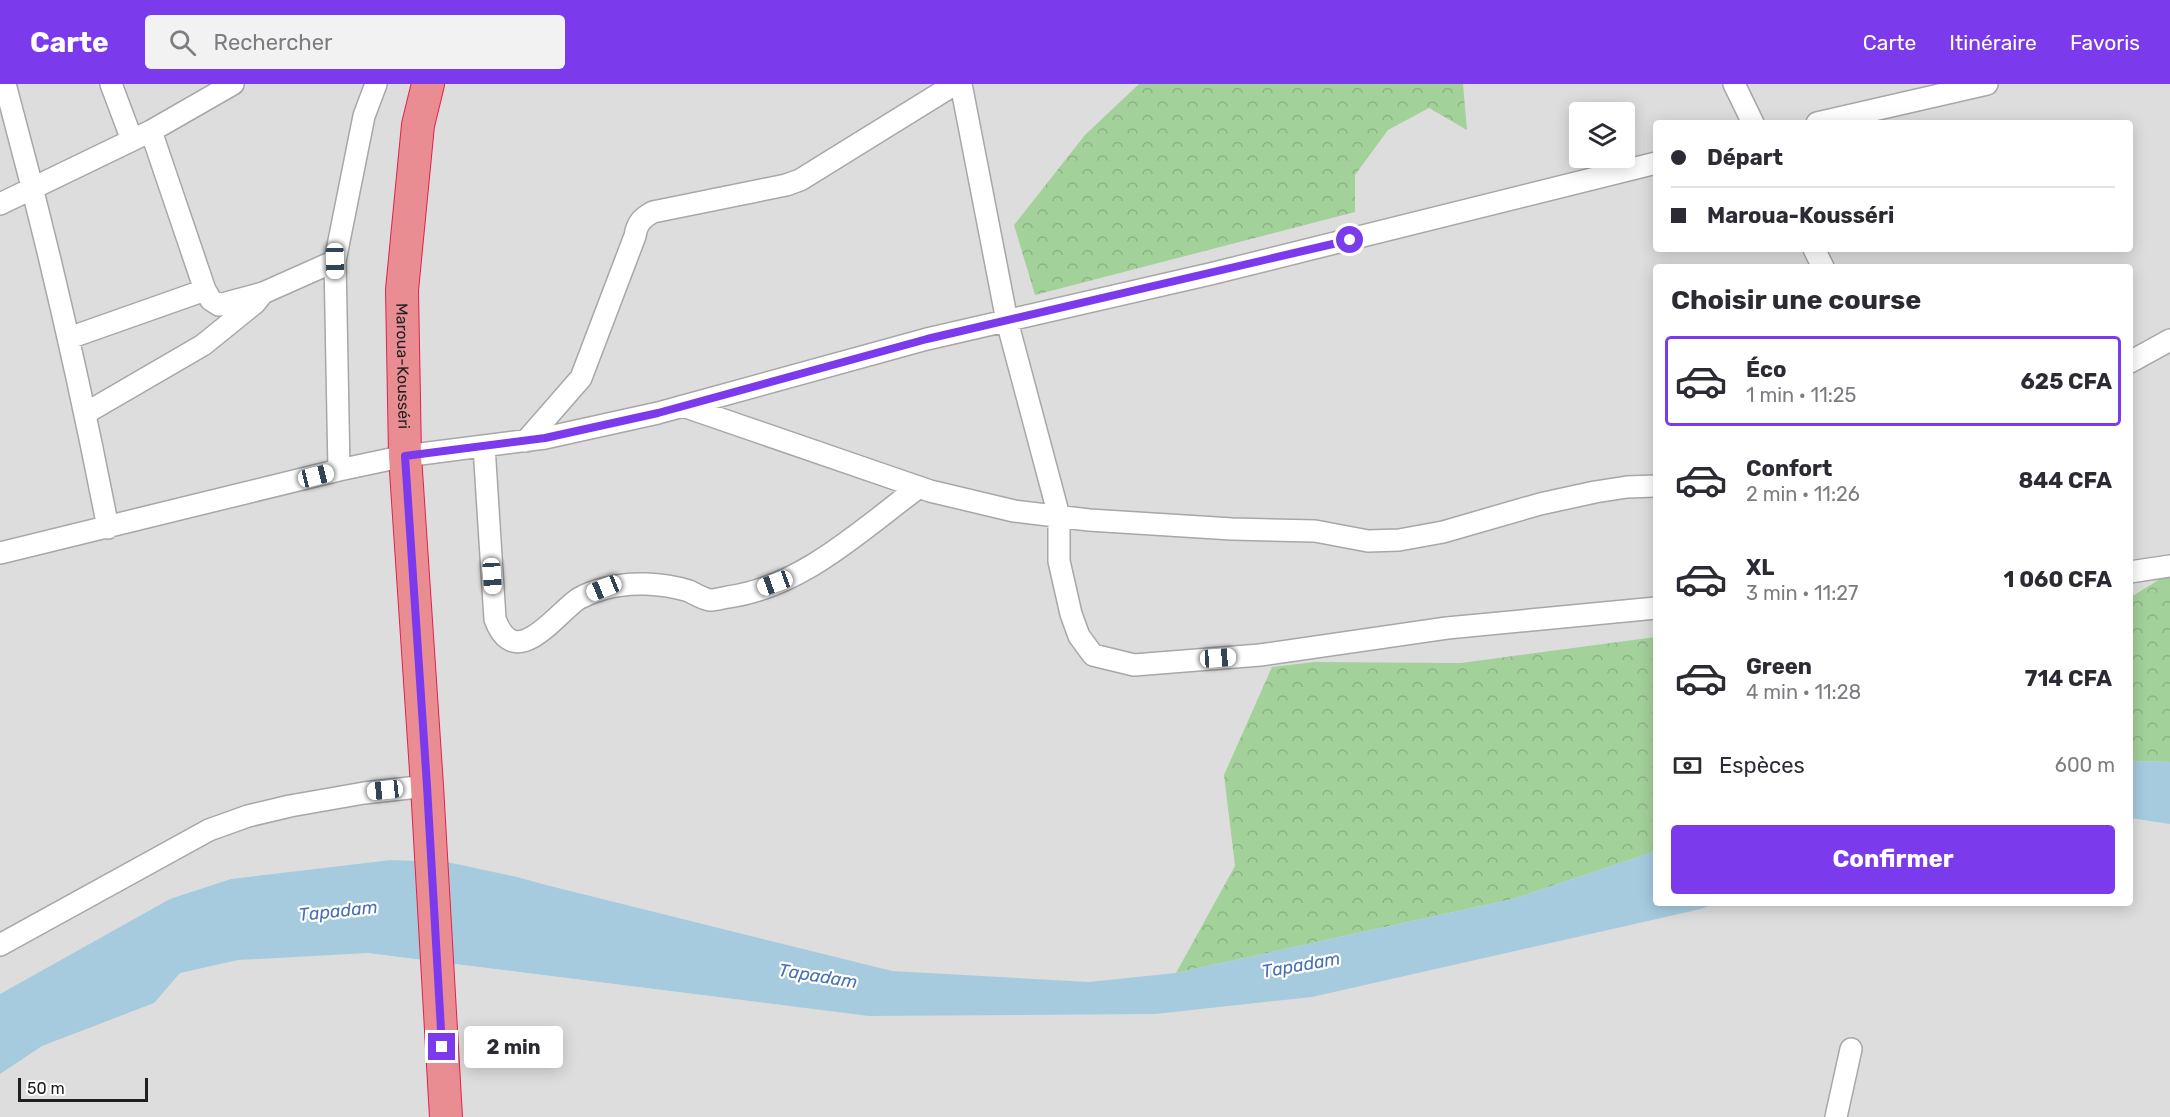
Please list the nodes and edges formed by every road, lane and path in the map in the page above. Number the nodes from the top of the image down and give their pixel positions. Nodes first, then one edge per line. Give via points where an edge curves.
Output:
1 (5, 84) edge
2 (111, 84) edge
3 (233, 84) edge
4 (376, 84) edge
5 (428, 84) edge
6 (955, 84) edge
7 (961, 84) edge
8 (1734, 84) edge
9 (1987, 84) edge
10 (1752, 120) edge
11 (1830, 120) edge
12 (151, 131) junction
13 (132, 140) junction
14 (1653, 164) edge
15 (33, 187) junction
16 (0, 204) edge
17 (335, 261) junction
18 (205, 290) junction
19 (263, 293) junction
20 (1007, 321) junction
21 (69, 338) junction
22 (2170, 340) edge
23 (2133, 360) edge
24 (683, 406) junction
25 (86, 413) junction
26 (526, 441) junction
27 (484, 446) junction
28 (405, 456) junction
29 (339, 470) junction
30 (1653, 486) edge
31 (919, 487) junction
32 (1059, 516) junction
33 (108, 528) junction
34 (0, 554) edge
35 (2170, 566) edge
36 (2133, 572) edge
37 (1653, 608) edge
38 (427, 786) junction
39 (0, 945) edge
40 (1851, 1049) dead end
41 (446, 1117) edge
42 (1836, 1117) edge

1 - 15 street
2 - 13 street
3 - 12 street
4 - 17 street via 364,116
5 - 28 highway, Maroua-Kousséri via 418,125 402,290
6 - 26 street via 800,180 644,217 637,225 581,378
7 - 20 street
8 - 10 street
9 - 11 street
12 - 13 street
12 - 18 street
13 - 15 street
14 - 20 street
15 - 16 street
15 - 21 street
17 - 19 street
17 - 29 street
18 - 19 street via 219,305
18 - 21 street
19 - 25 street via 203,345
20 - 24 street
20 - 32 street
21 - 25 street
22 - 23 street
24 - 26 street
24 - 31 street
25 - 33 street
26 - 27 street
27 - 28 street
27 - 31 street via 495,619 500,631 517,641 529,640 579,599 604,588 652,583 708,600 744,595 822,559
28 - 29 street
28 - 38 highway, Maroua-Kousséri
29 - 33 street
30 - 32 street via 1595,492 1399,540 1368,541 1315,531
31 - 32 street via 1000,508
32 - 37 street via 1059,561 1079,636 1093,655 1134,665 1260,656 1447,628
33 - 34 street
35 - 36 street
38 - 39 street via 290,806 208,830
38 - 41 highway, Maroua-Kousséri
40 - 42 street

